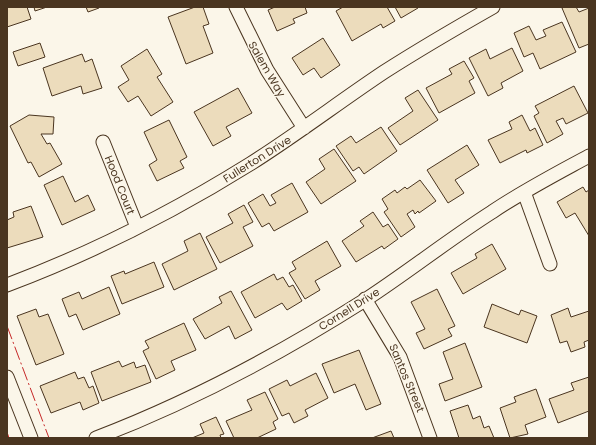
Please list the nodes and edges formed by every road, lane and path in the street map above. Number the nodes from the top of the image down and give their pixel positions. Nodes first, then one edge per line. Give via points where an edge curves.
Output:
1 (236, 7) edge
2 (493, 7) edge
3 (304, 128) junction
4 (103, 142) dead end
5 (589, 156) edge
6 (524, 192) junction
7 (137, 228) junction
8 (550, 264) dead end
9 (7, 285) edge
10 (365, 299) junction
11 (7, 376) edge
12 (31, 438) edge
13 (96, 438) edge
14 (430, 438) edge

1 - 3 street, Salem Way via 267,70
2 - 3 street, Fullerton Drive via 437,39
3 - 7 street, Fullerton Drive via 229,177
4 - 7 street, Hood Court
5 - 6 street, Cornell Drive
6 - 8 street
6 - 10 street, Cornell Drive
7 - 9 street, Fullerton Drive via 64,263
10 - 13 street, Cornell Drive via 326,324 228,378 152,415
10 - 14 street, Santos Street via 400,357
11 - 12 street

